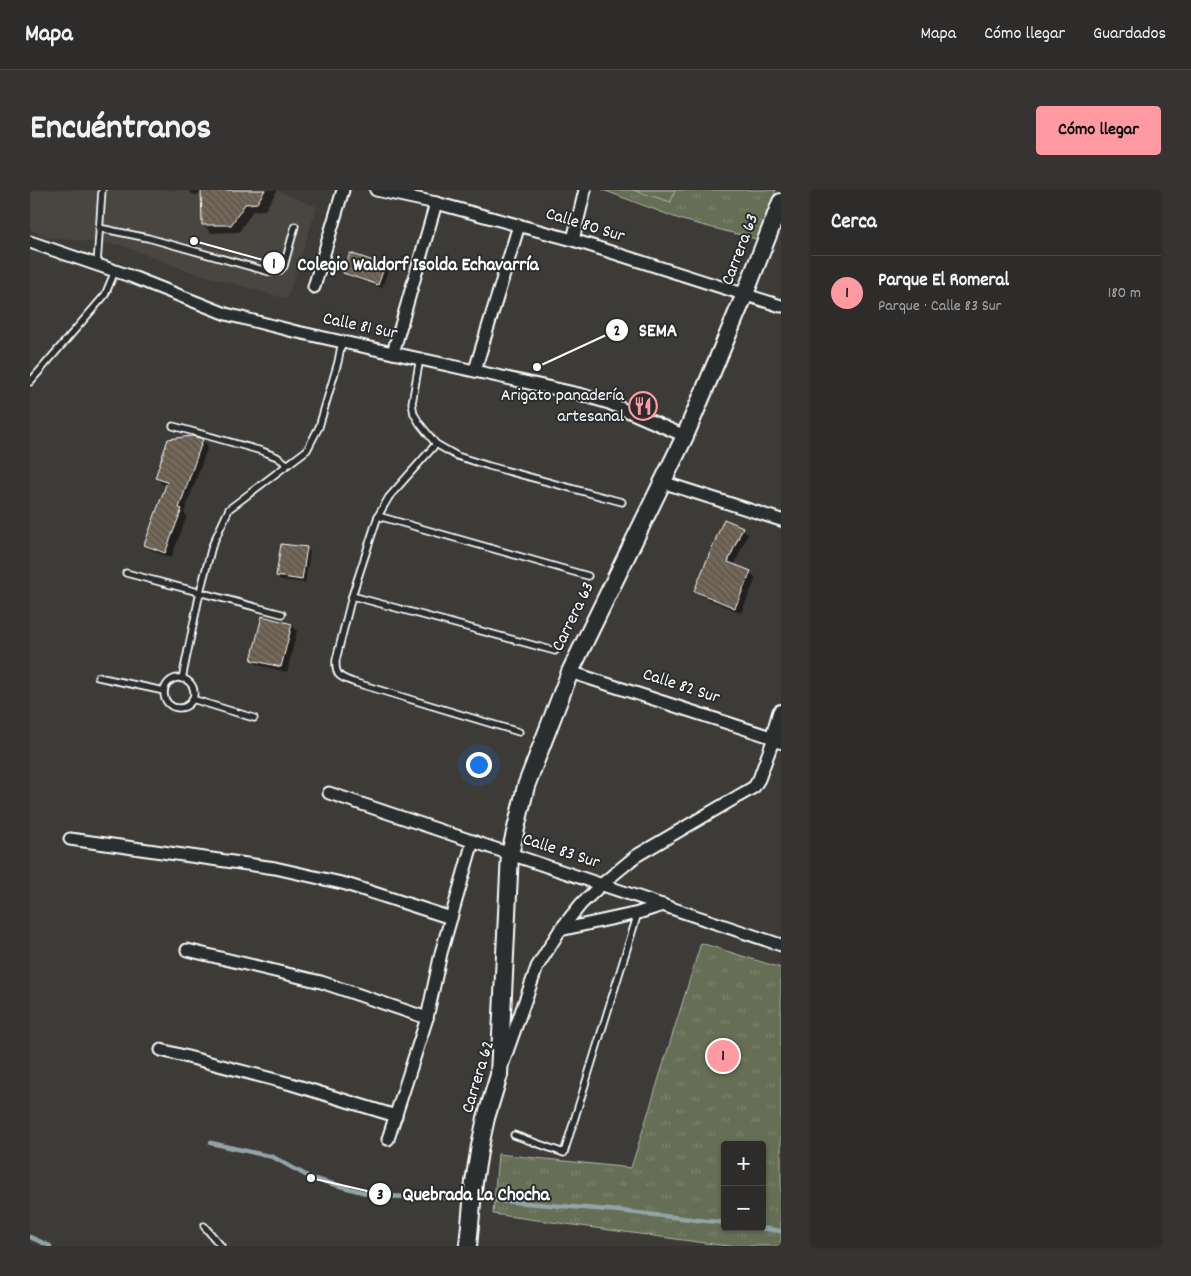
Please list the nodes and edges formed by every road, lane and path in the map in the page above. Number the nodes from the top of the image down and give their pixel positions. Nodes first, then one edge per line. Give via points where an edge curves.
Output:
1 (102, 190) edge
2 (343, 190) edge
3 (376, 190) edge
4 (584, 190) edge
5 (396, 192) edge
6 (781, 202) edge
7 (436, 203) junction
8 (519, 225) junction
9 (295, 226) dead end
10 (99, 228) junction
11 (573, 240) junction
12 (30, 242) edge
13 (97, 265) junction
14 (115, 271) junction
15 (314, 287) dead end
16 (745, 294) junction
17 (781, 306) edge
18 (342, 341) junction
19 (393, 353) junction
20 (420, 358) junction
21 (474, 370) junction
22 (30, 382) edge
23 (173, 426) dead end
24 (685, 436) junction
25 (436, 444) junction
26 (287, 464) junction
27 (662, 482) junction
28 (622, 502) dead end
29 (378, 516) junction
30 (781, 520) edge
31 (126, 573) dead end
32 (588, 576) dead end
33 (200, 592) junction
34 (352, 596) junction
35 (282, 614) dead end
36 (555, 651) dead end
37 (570, 672) junction
38 (98, 677) dead end
39 (182, 679) junction
40 (164, 691) junction
41 (192, 699) junction
42 (781, 713) edge
43 (254, 718) dead end
44 (519, 732) dead end
45 (777, 739) edge
46 (329, 793) dead end
47 (70, 839) dead end
48 (473, 841) junction
49 (510, 854) junction
50 (602, 884) junction
51 (663, 905) junction
52 (638, 913) junction
53 (451, 918) junction
54 (560, 930) junction
55 (781, 945) edge
56 (187, 950) dead end
57 (426, 1018) junction
58 (162, 1050) dead end
59 (499, 1075) junction
60 (396, 1116) junction
61 (514, 1135) dead end
62 (388, 1139) dead end
63 (204, 1226) dead end
64 (221, 1246) edge
65 (468, 1246) edge

1 - 10 lane
2 - 15 street
3 - 5 street, Calle 80 Sur
4 - 11 street
5 - 7 street, Calle 80 Sur
6 - 16 street, Carrera 63
7 - 8 street, Calle 80 Sur
7 - 19 street
8 - 11 street, Calle 80 Sur
8 - 21 street
9 - 10 lane via 284,266 279,271 270,272 148,238
10 - 13 lane
11 - 16 street, Calle 80 Sur
12 - 13 street, Calle 81 Sur
13 - 14 street, Calle 81 Sur
14 - 18 street, Calle 81 Sur via 226,314
14 - 22 lane via 106,295
16 - 17 street, Calle 80 Sur
16 - 24 street, Carrera 63
18 - 19 street, Calle 81 Sur
18 - 26 lane via 319,427 307,450
19 - 20 street, Calle 81 Sur
20 - 21 street, Calle 81 Sur
20 - 25 lane via 412,404 420,424
21 - 24 street, Calle 81 Sur via 602,400
23 - 26 lane via 277,456
24 - 27 street, Carrera 63
25 - 28 lane via 457,456 488,466
25 - 29 lane via 389,497
26 - 33 lane via 229,509 212,546
27 - 30 street
27 - 37 street, Carrera 63
29 - 32 lane
29 - 34 lane
31 - 33 lane
33 - 35 lane
33 - 39 lane
34 - 36 lane
34 - 44 lane via 335,668 342,678
37 - 45 street, Calle 82 Sur
37 - 49 street, Carrera 63 via 526,786
38 - 40 lane
39 - 40 lane via 170,681
39 - 41 lane via 192,686
40 - 41 lane via 166,702 175,708 185,706
41 - 43 lane
42 - 45 street, Carrera 62
45 - 50 street, Carrera 62 via 754,787 636,856
46 - 48 street, Calle 83 Sur
47 - 53 street via 275,868 346,884
48 - 49 street, Calle 83 Sur
48 - 53 street
49 - 50 street, Calle 83 Sur
49 - 59 street, Carrera 63
50 - 51 street, Calle 83 Sur
50 - 54 street, Carrera 62
51 - 52 street
51 - 55 street, Calle 83 Sur
52 - 54 street
52 - 61 lane via 564,1153
53 - 57 street
54 - 59 street, Carrera 62 via 537,967
56 - 57 street via 321,982
57 - 60 street
58 - 60 street
59 - 65 street, Carrera 62 via 480,1146
60 - 62 street
63 - 64 lane

